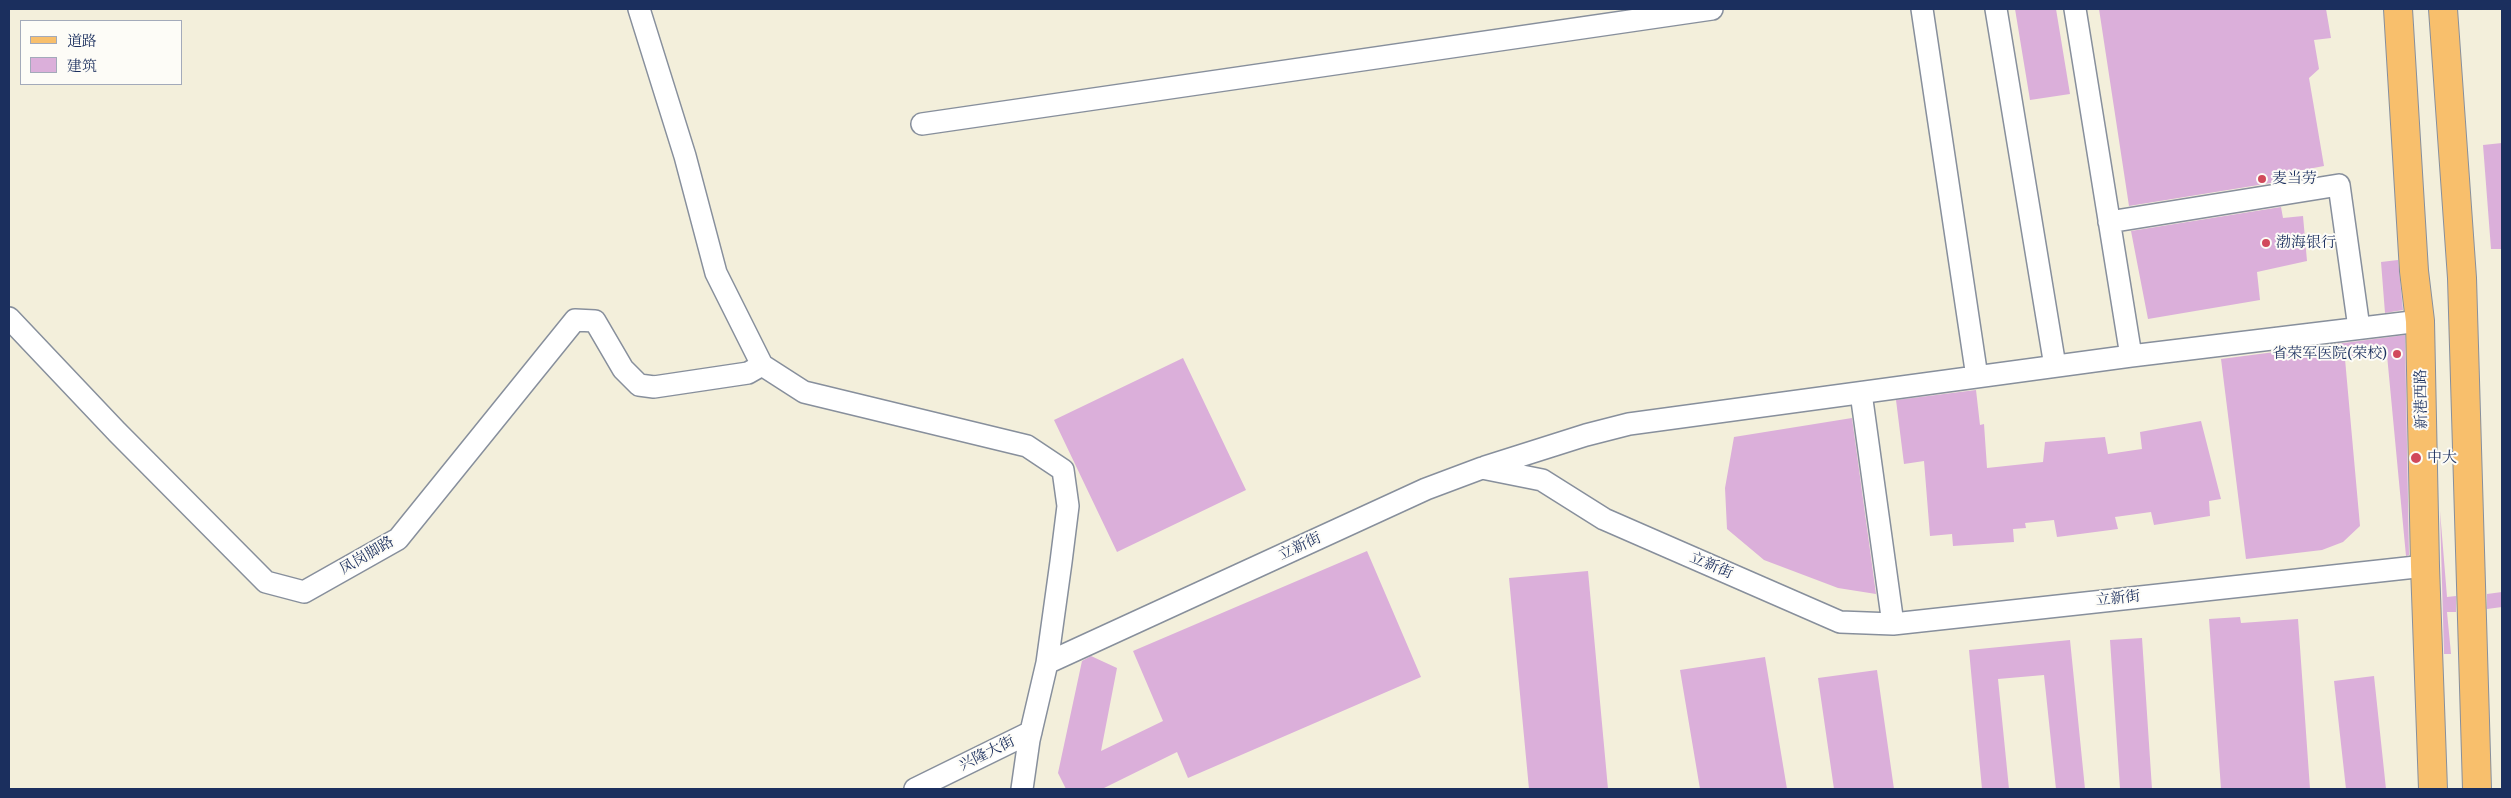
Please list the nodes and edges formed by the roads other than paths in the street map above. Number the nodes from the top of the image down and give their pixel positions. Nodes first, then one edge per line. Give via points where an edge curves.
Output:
1 (639, 9) edge
2 (1712, 9) edge
3 (1922, 9) edge
4 (1996, 9) edge
5 (2075, 9) edge
6 (2398, 9) edge
7 (2443, 9) edge
8 (1631, 15) edge
9 (922, 124) dead end
10 (2109, 222) junction
11 (9, 318) edge
12 (2420, 321) junction
13 (2359, 328) junction
14 (2131, 356) junction
15 (762, 365) junction
16 (2055, 366) junction
17 (1976, 377) junction
18 (1861, 393) junction
19 (1482, 468) junction
20 (2425, 566) junction
21 (1893, 624) junction
22 (1047, 663) junction
23 (1031, 732) junction
24 (916, 789) edge
25 (1022, 789) edge
26 (2433, 789) edge
27 (2477, 789) edge

1 - 15 street via 685,156 716,273
2 - 8 street
3 - 17 street
4 - 16 street
5 - 10 street
6 - 12 main road, 新港西路
7 - 27 main road via 2462,278
8 - 9 street
10 - 13 street via 2338,185
10 - 14 street
11 - 15 street, 凤岗脚路 via 116,432 266,582 304,592 398,539 575,320 595,321 623,370 639,385 654,387 748,373
12 - 13 street
12 - 20 main road, 新港西路
13 - 14 street
14 - 16 street
15 - 22 street via 804,392 1027,446 1063,470 1068,506
16 - 17 street
17 - 18 street
18 - 19 street via 1629,424
18 - 21 street
19 - 21 street, 立新街 via 1542,480 1604,519 1840,622
19 - 22 street, 立新街 via 1426,489
20 - 21 street, 立新街
20 - 26 main road, 新港西路
22 - 23 street
23 - 24 street, 兴隆大街
23 - 25 street

